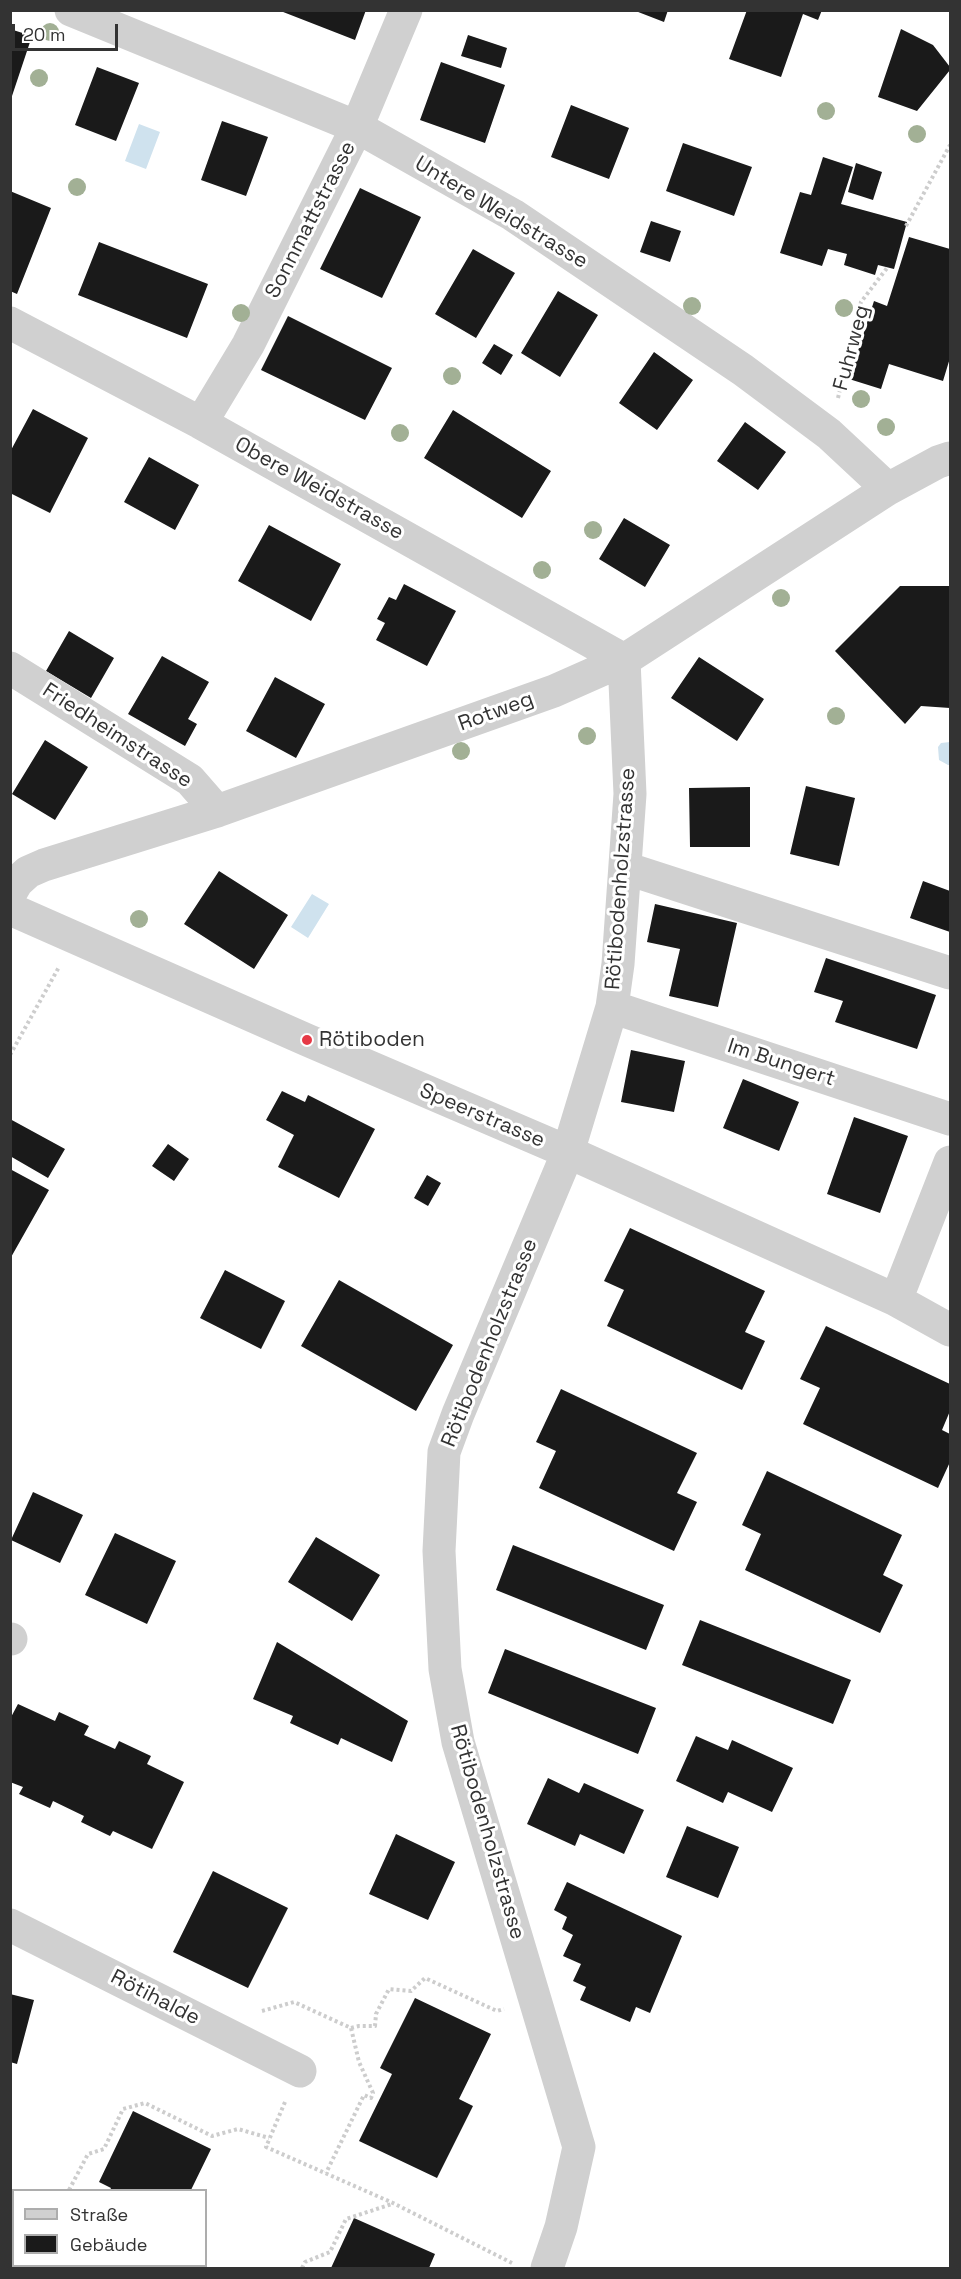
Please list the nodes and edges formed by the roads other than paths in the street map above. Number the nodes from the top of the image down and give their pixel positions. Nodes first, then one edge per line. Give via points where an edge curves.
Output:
1 (71, 10) edge
2 (406, 10) edge
3 (357, 127) junction
4 (10, 323) edge
5 (201, 423) junction
6 (951, 458) edge
7 (888, 489) junction
8 (624, 660) junction
9 (10, 668) edge
10 (218, 812) junction
11 (625, 868) junction
12 (10, 894) edge
13 (10, 909) edge
14 (951, 973) edge
15 (612, 1007) junction
16 (951, 1119) edge
17 (568, 1152) junction
18 (951, 1162) edge
19 (896, 1300) junction
20 (951, 1330) edge
21 (10, 1925) edge
22 (300, 2071) road end
23 (547, 2268) edge

1 - 3 street, Untere Weidstrasse
2 - 3 street, Sonnmattstrasse
3 - 5 street, Sonnmattstrasse via 248,345
3 - 7 street, Untere Weidstrasse via 513,215 743,370 829,434
4 - 5 street, Obere Weidstrasse
5 - 8 street, Obere Weidstrasse
6 - 7 street, Rotweg
7 - 8 street, Rotweg
8 - 10 street, Rotweg via 555,691
8 - 11 street, Rötibodenholzstrasse via 630,794
9 - 10 street, Friedheimstrasse via 190,780
10 - 12 street, Rotweg via 44,865 28,872
11 - 14 street
11 - 15 street, Rötibodenholzstrasse
13 - 17 street, Speerstrasse
15 - 16 street, Im Bungert
15 - 17 street, Rötibodenholzstrasse
17 - 19 street, Speerstrasse
17 - 23 street, Rötibodenholzstrasse via 444,1452 439,1551 445,1669 458,1742 579,2147 561,2227
18 - 19 street
19 - 20 street, Speerstrasse
21 - 22 street, Rötihalde

